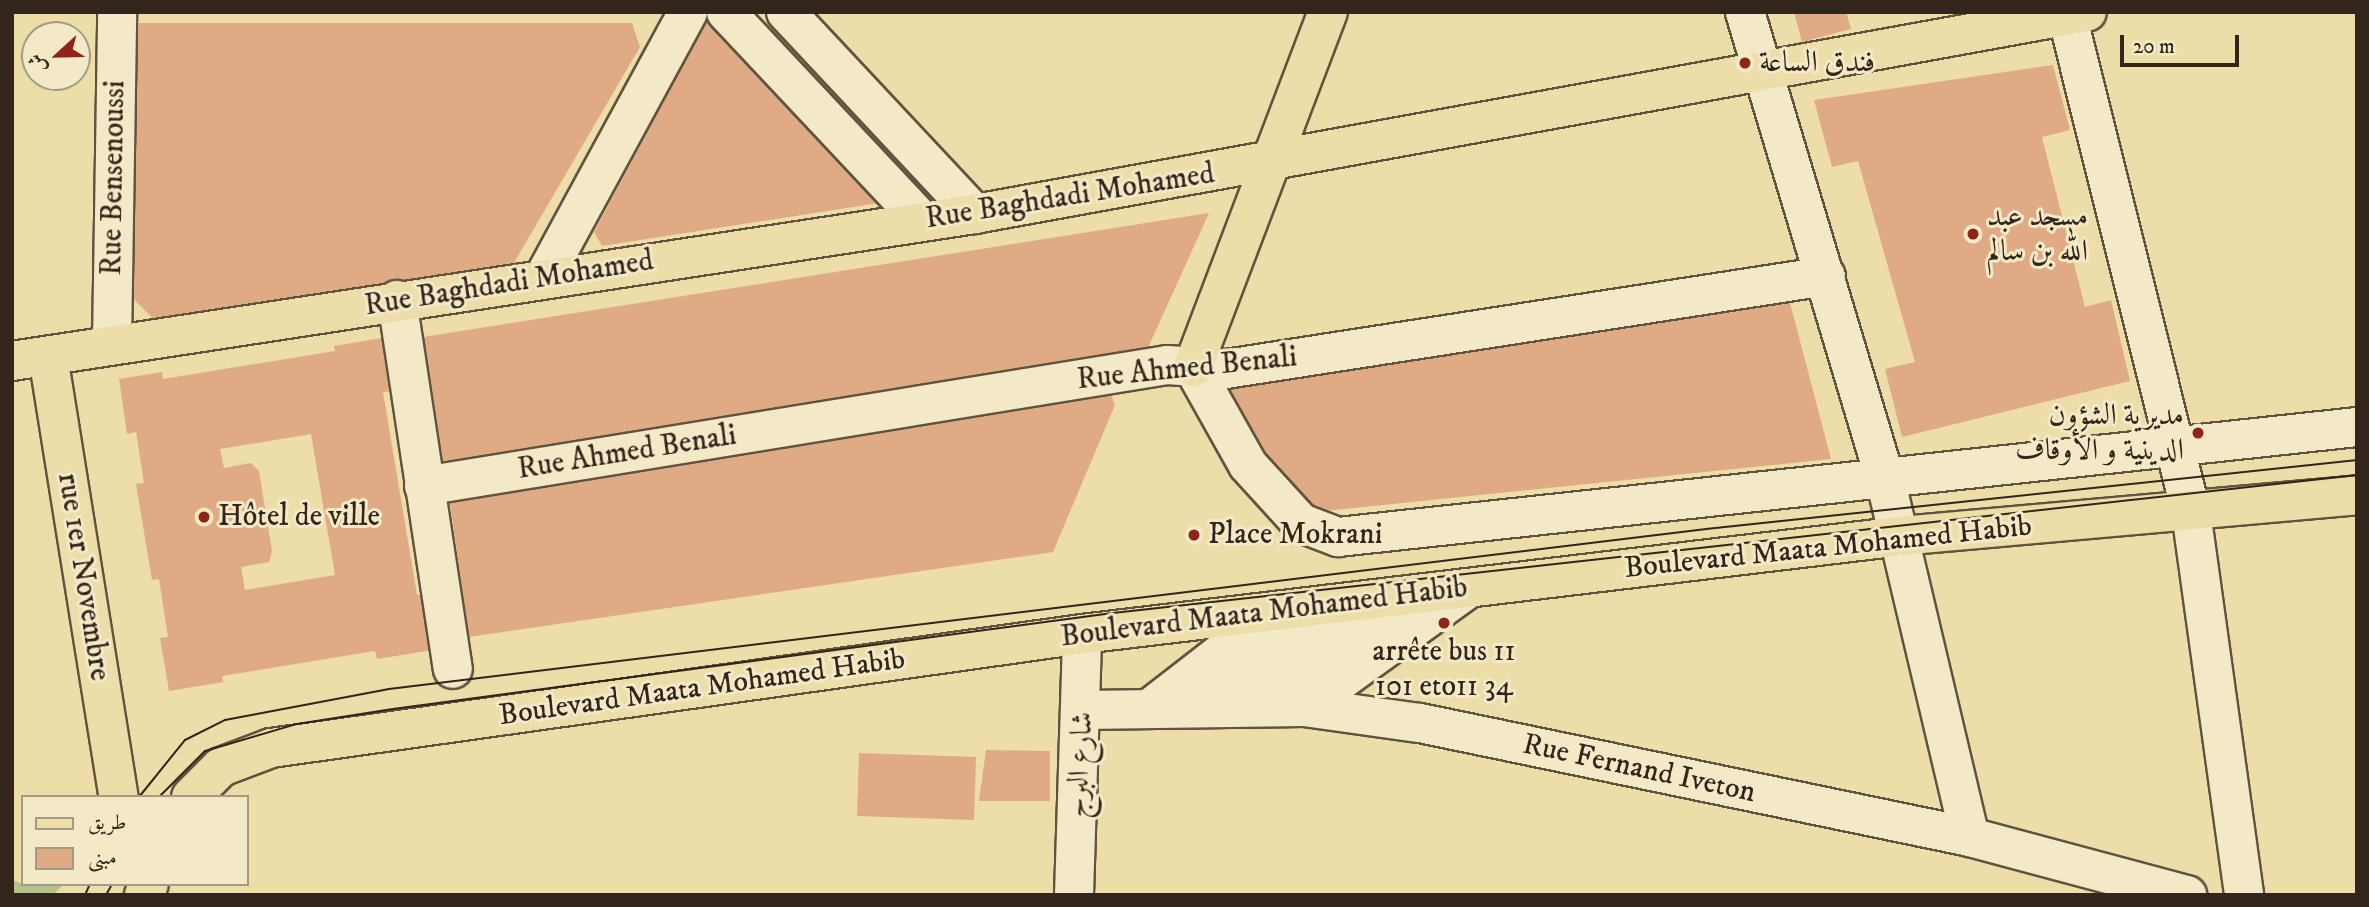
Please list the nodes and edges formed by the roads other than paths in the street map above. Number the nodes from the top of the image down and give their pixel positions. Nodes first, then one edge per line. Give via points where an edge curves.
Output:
1 (117, 12) edge
2 (688, 12) edge
3 (726, 12) edge
4 (786, 12) edge
5 (1328, 12) edge
6 (1745, 12) edge
7 (2077, 14) edge
8 (1765, 75) junction
9 (1271, 164) junction
10 (975, 214) junction
11 (922, 221) junction
12 (1826, 275) junction
13 (543, 278) junction
14 (397, 300) junction
15 (112, 344) junction
16 (30, 359) edge
17 (1193, 367) junction
18 (2357, 427) edge
19 (2174, 447) junction
20 (1885, 478) junction
21 (425, 486) junction
22 (2357, 495) edge
23 (2192, 512) junction
24 (1901, 536) junction
25 (1469, 588) junction
26 (1407, 596) junction
27 (1342, 603) junction
28 (1275, 611) junction
29 (1082, 635) junction
30 (453, 669) dead end
31 (1154, 705) junction
32 (1261, 705) junction
33 (1207, 706) junction
34 (1304, 707) junction
35 (1084, 710) junction
36 (119, 795) edge
37 (193, 795) edge
38 (1970, 837) junction
39 (1074, 895) edge
40 (2186, 895) edge
41 (2244, 895) edge

1 - 15 street, Rue Bensenoussi
2 - 13 street
3 - 11 street
4 - 10 street
5 - 9 main road
6 - 8 street
7 - 8 main road, Rue Baghdadi Mohamed
7 - 19 street
8 - 9 main road, Rue Baghdadi Mohamed
8 - 12 street
9 - 10 main road, Rue Baghdadi Mohamed
9 - 17 main road
10 - 11 main road, Rue Baghdadi Mohamed
11 - 13 main road, Rue Baghdadi Mohamed
12 - 17 street, Rue Ahmed Benali via 1226,369
12 - 20 street
13 - 14 main road, Rue Baghdadi Mohamed
14 - 15 main road, Rue Baghdadi Mohamed
14 - 21 street
15 - 16 main road, Rue Baghdadi Mohamed
16 - 36 main road, rue 1er Novembre
17 - 20 street via 1248,466 1301,523 1338,537
17 - 21 street, Rue Ahmed Benali via 1167,365
18 - 19 street
19 - 20 street
19 - 23 street
20 - 24 street
21 - 30 street
22 - 23 main road, Boulevard Maata Mohamed Habib
23 - 24 main road, Boulevard Maata Mohamed Habib
23 - 41 street
24 - 25 main road, Boulevard Maata Mohamed Habib
24 - 38 street
25 - 26 main road, Boulevard Maata Mohamed Habib
25 - 34 street
26 - 27 main road, Boulevard Maata Mohamed Habib
26 - 32 street
27 - 28 main road, Boulevard Maata Mohamed Habib
27 - 33 street
28 - 29 main road, Boulevard Maata Mohamed Habib
28 - 31 street
29 - 35 street, شارع البرج
29 - 37 main road, Boulevard Maata Mohamed Habib via 271,748 222,767
31 - 33 street, Rue Fernand Iveton
31 - 35 street, Rue Fernand Iveton
32 - 33 street, Rue Fernand Iveton
32 - 34 street, Rue Fernand Iveton
34 - 38 street, Rue Fernand Iveton via 1420,723
35 - 39 street, شارع البرج
38 - 40 street, Rue Fernand Iveton

